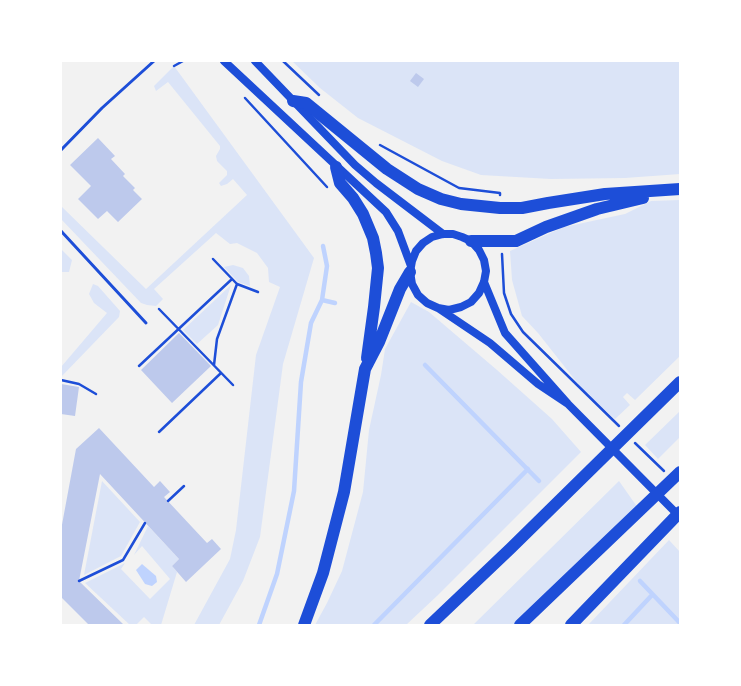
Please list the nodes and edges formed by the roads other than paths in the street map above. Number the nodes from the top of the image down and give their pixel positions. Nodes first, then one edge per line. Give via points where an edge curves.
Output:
1 (154, 61) edge
2 (224, 61) edge
3 (254, 61) edge
4 (293, 101) junction
5 (61, 150) edge
6 (336, 167) junction
7 (678, 190) edge
8 (61, 231) edge
9 (443, 234) junction
10 (471, 242) junction
11 (411, 270) junction
12 (484, 282) junction
13 (438, 308) junction
14 (146, 323) dead end
15 (365, 369) junction
16 (680, 382) edge
17 (568, 404) junction
18 (680, 472) edge
19 (680, 512) edge
20 (680, 517) edge
21 (304, 625) edge
22 (430, 625) edge
23 (520, 625) edge
24 (571, 625) edge

1 - 5 lane
2 - 6 main road
3 - 4 main road
4 - 7 highway via 306,103 386,169 418,189 461,204 522,208 605,194
4 - 9 main road via 376,183
6 - 11 main road via 386,212 398,231
6 - 15 highway via 340,183 363,214 376,253 378,268
7 - 10 highway via 597,209 516,241
8 - 14 lane
9 - 10 main road via 453,234
9 - 11 main road via 423,243 416,251
10 - 12 main road via 484,260
11 - 13 main road via 412,284 418,295
11 - 15 highway
12 - 13 main road via 471,302 449,310
12 - 17 main road via 505,333
13 - 17 main road via 490,343 538,384
15 - 21 highway via 344,492 324,573
16 - 22 highway
17 - 20 main road
18 - 23 highway
19 - 24 highway

